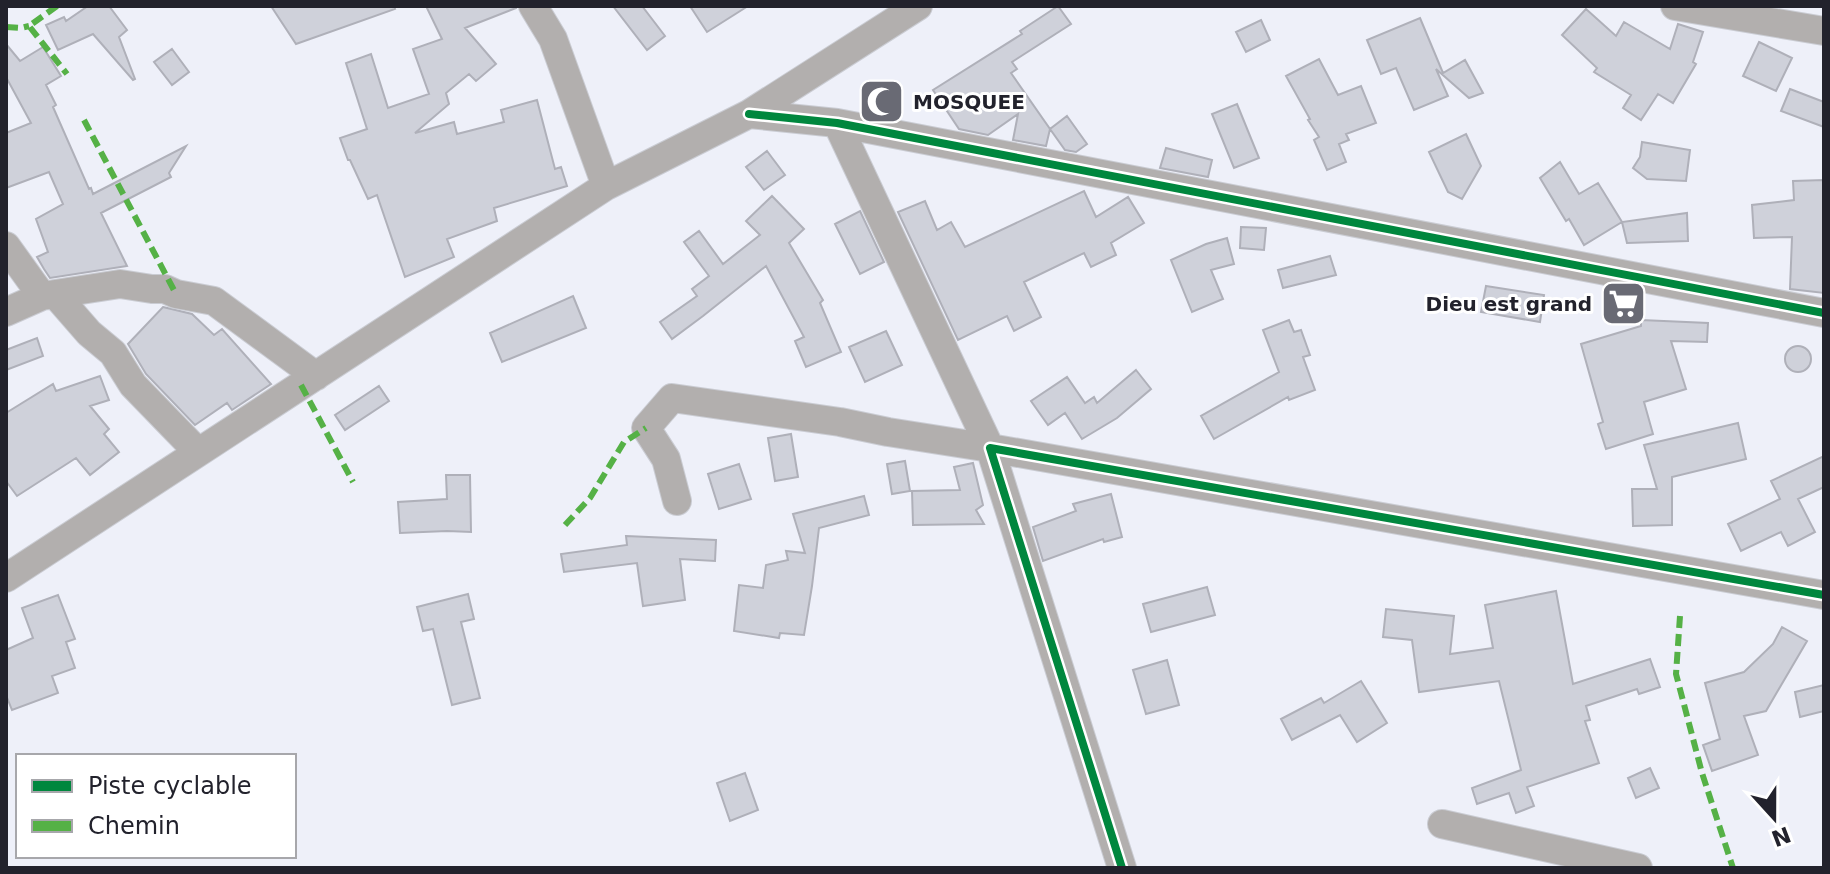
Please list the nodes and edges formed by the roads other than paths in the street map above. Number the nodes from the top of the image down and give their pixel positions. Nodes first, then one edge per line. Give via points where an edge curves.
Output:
1 (533, 6) edge
2 (918, 6) edge
3 (1675, 6) edge
4 (1824, 31) edge
5 (749, 114) junction
6 (837, 123) junction
7 (606, 186) junction
8 (6, 246) edge
9 (48, 295) junction
10 (6, 312) edge
11 (1824, 313) edge
12 (316, 376) junction
13 (990, 448) junction
14 (198, 452) junction
15 (677, 501) dead end
16 (6, 578) edge
17 (1824, 595) edge
18 (1442, 824) dead end
19 (1122, 868) edge
20 (1638, 868) edge

1 - 7 street via 553,39
2 - 5 street
3 - 4 street
5 - 6 street
5 - 7 street
6 - 11 street
6 - 13 street
7 - 12 street
8 - 9 street
9 - 10 street
9 - 12 street via 120,284 214,301
9 - 14 street via 113,353 133,385
12 - 14 street
13 - 15 street via 672,398 646,428 666,459
13 - 17 street
13 - 19 street
14 - 16 street
18 - 20 street

